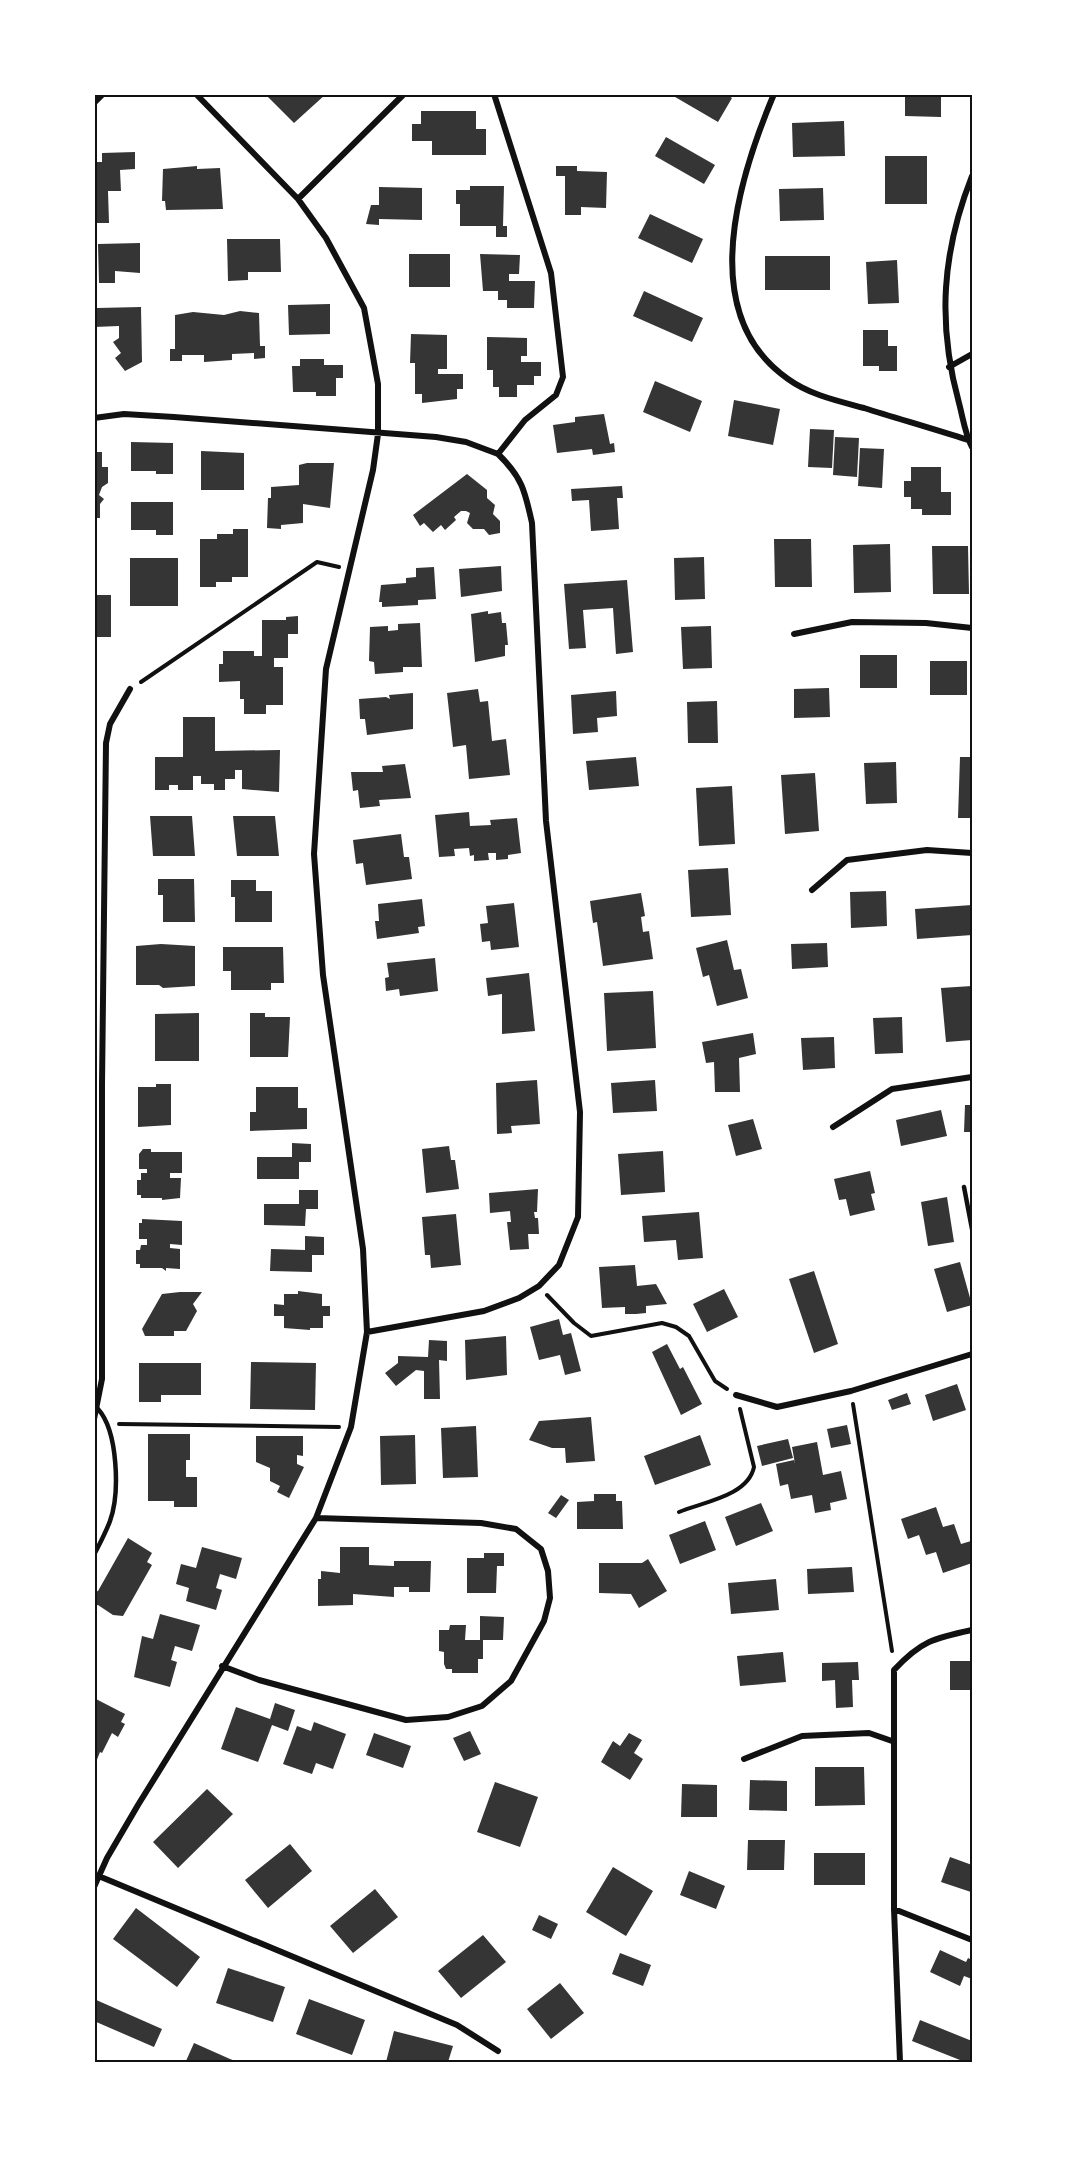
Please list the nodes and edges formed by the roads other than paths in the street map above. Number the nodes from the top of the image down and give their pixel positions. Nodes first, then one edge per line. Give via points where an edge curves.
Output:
1 (103, 94) edge
2 (196, 94) edge
3 (404, 94) edge
4 (494, 94) edge
5 (774, 94) edge
6 (94, 103) edge
7 (972, 176) edge
8 (298, 199) junction
9 (972, 354) edge
10 (949, 367) junction
11 (94, 418) edge
12 (378, 434) junction
13 (969, 440) junction
14 (972, 447) edge
15 (498, 454) junction
16 (972, 628) edge
17 (794, 633) dead end
18 (130, 689) road end
19 (972, 853) edge
20 (812, 891) dead end
21 (972, 1077) edge
22 (98, 1084) edge
23 (833, 1126) dead end
24 (964, 1187) dead end
25 (972, 1229) edge
26 (367, 1332) junction
27 (972, 1353) edge
28 (736, 1395) road end
29 (98, 1409) junction
30 (94, 1419) edge
31 (316, 1518) junction
32 (94, 1555) edge
33 (972, 1630) edge
34 (222, 1666) junction
35 (892, 1741) junction
36 (744, 1759) dead end
37 (100, 1877) junction
38 (94, 1887) edge
39 (894, 1909) junction
40 (972, 1940) edge
41 (498, 2051) dead end
42 (900, 2062) edge

1 - 6 street
2 - 8 street
3 - 8 street
4 - 15 street via 551,273 563,377 556,394 525,420
5 - 13 street via 752,147 735,217 733,277 740,319 766,360 789,380 820,395
7 - 10 street via 956,216 945,275
8 - 12 street via 326,238 364,308 378,384
9 - 10 street
10 - 13 street
11 - 12 street via 124,414
12 - 15 street via 466,442
12 - 26 street via 326,669 314,854 323,975 363,1249
13 - 14 street
15 - 26 street via 524,485 532,523 546,821 580,1112 578,1217 558,1265 539,1286 519,1298 484,1311
16 - 17 street via 852,622
18 - 22 street via 110,724 106,743
19 - 20 street via 927,850 847,860
21 - 23 street via 891,1089
22 - 29 street via 102,1379
24 - 25 lane
26 - 31 street via 351,1427
27 - 28 street via 851,1391 777,1407
29 - 30 street
29 - 32 lane via 109,1424 115,1493 110,1520
31 - 34 street
31 - 34 street via 481,1523 516,1529 541,1549 550,1598 544,1622 511,1681 482,1706 448,1718 406,1720 259,1680
33 - 35 street via 938,1637 914,1649 894,1670
34 - 37 street via 107,1858
35 - 36 street via 869,1733 802,1736
35 - 39 street
37 - 38 street
37 - 41 street via 457,2025
39 - 40 street
39 - 42 street

